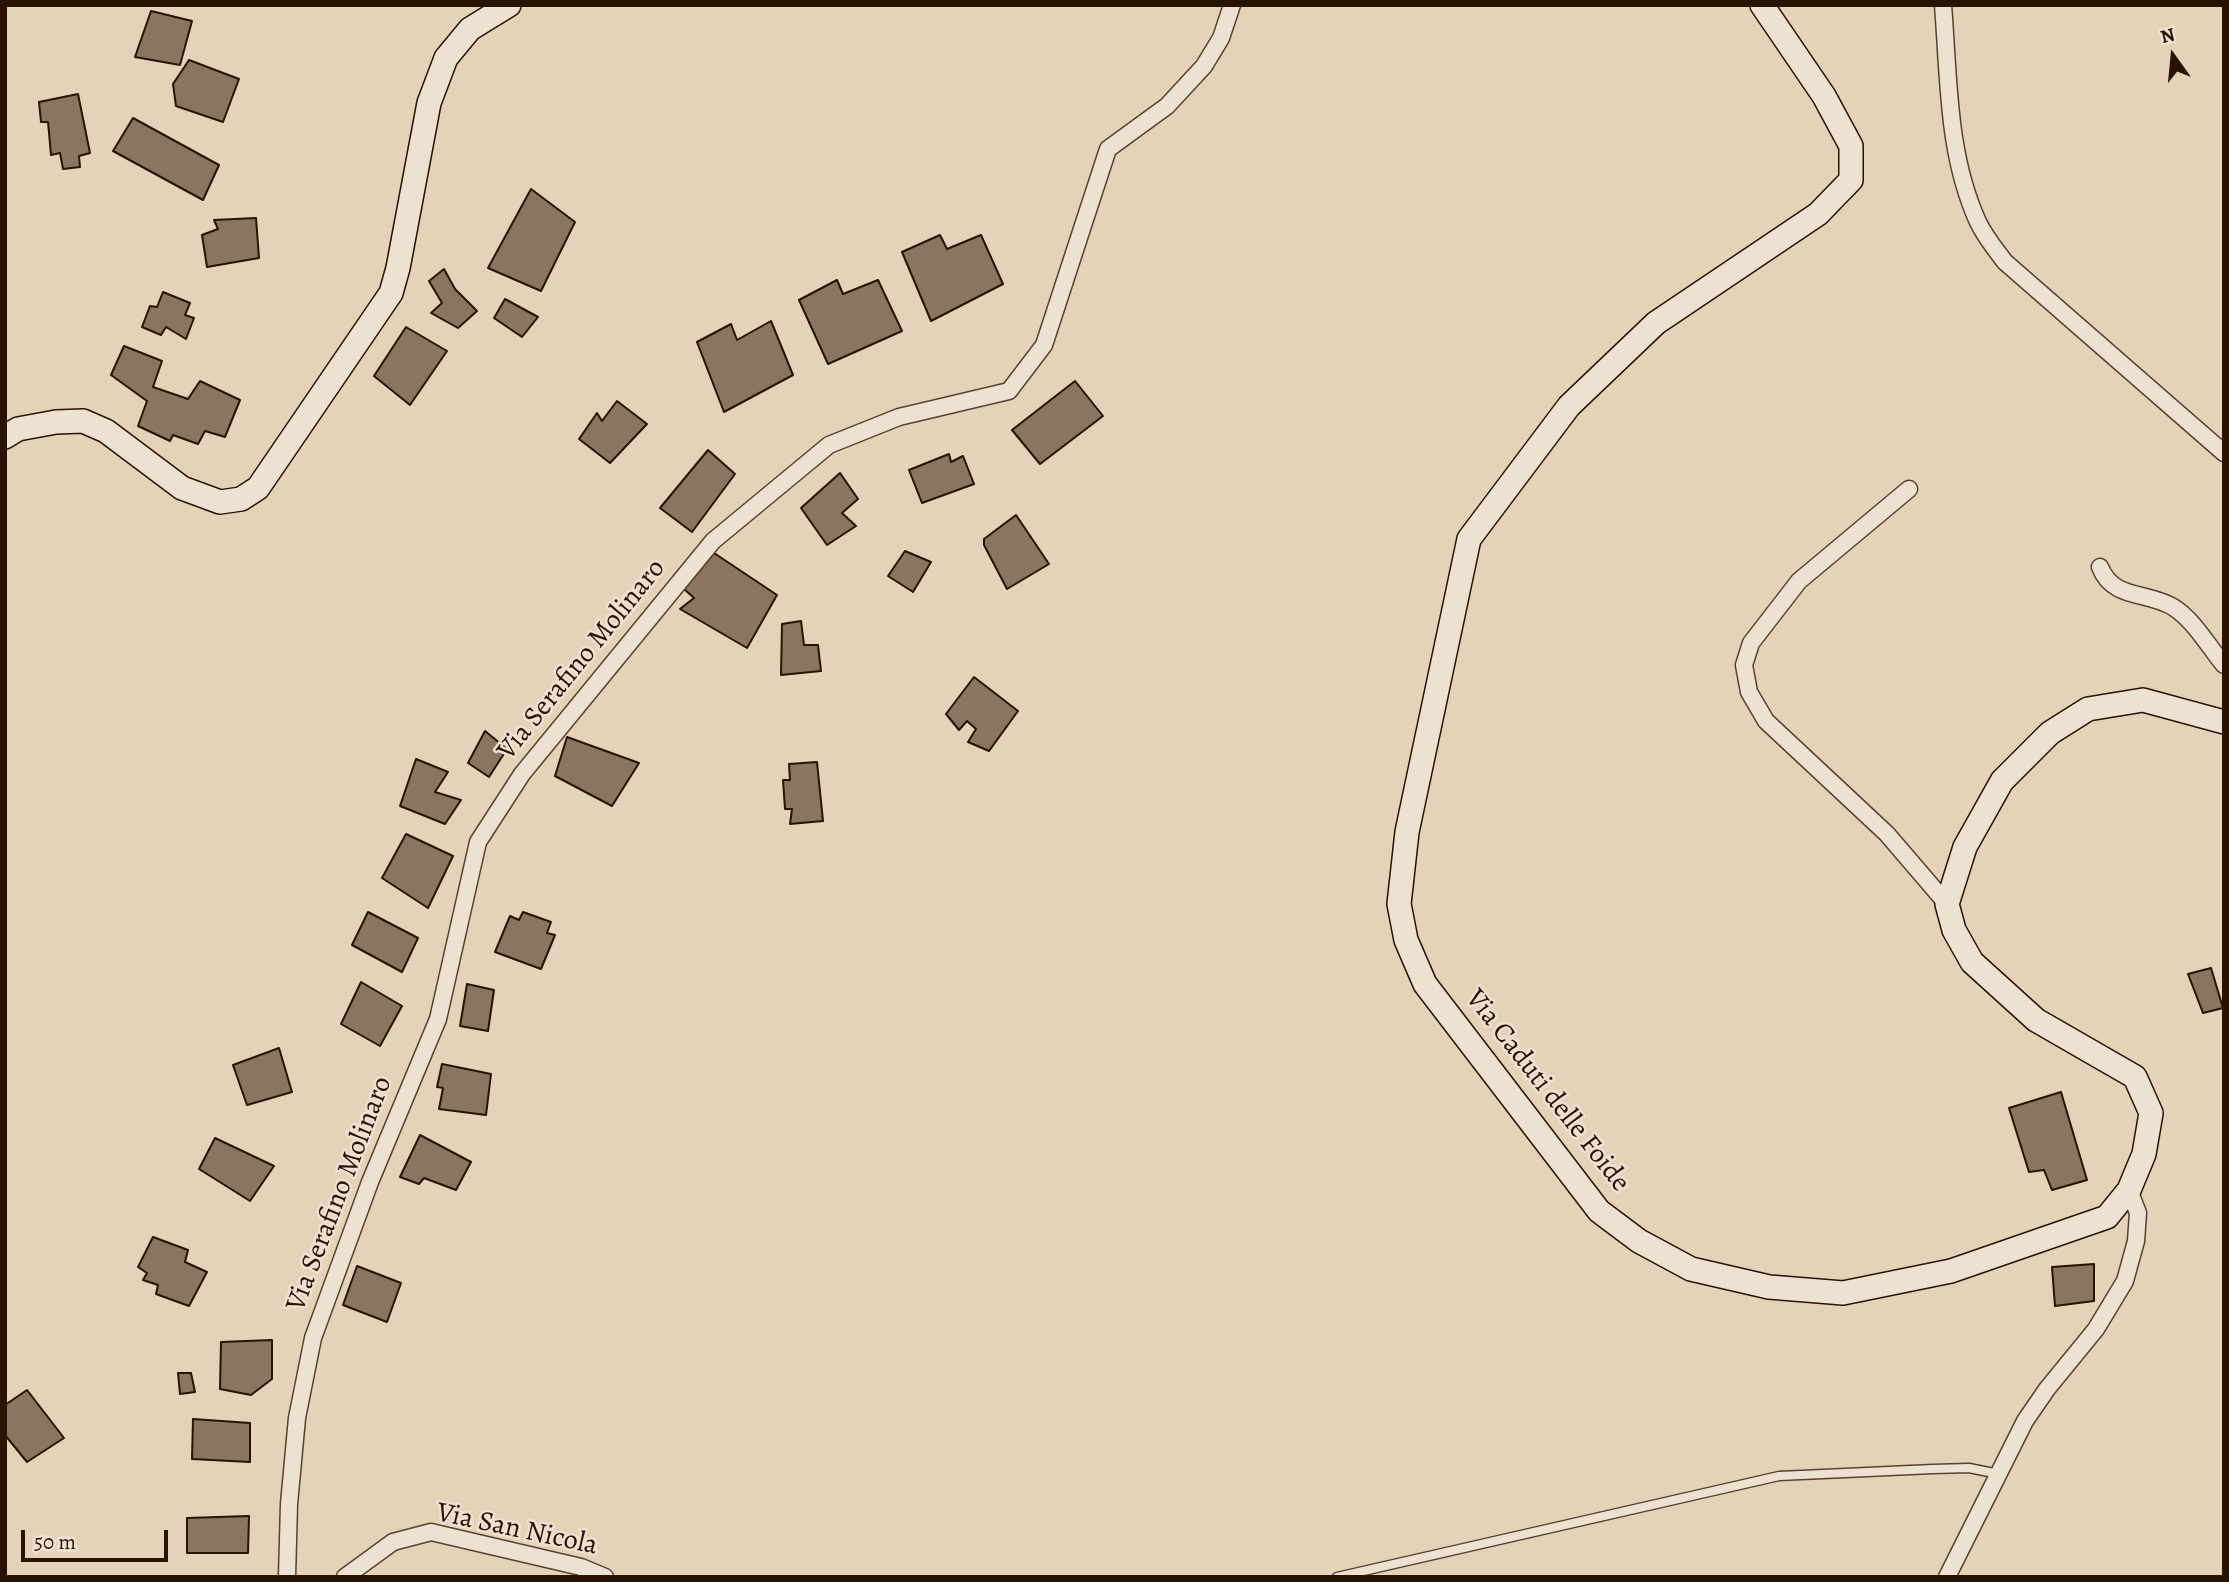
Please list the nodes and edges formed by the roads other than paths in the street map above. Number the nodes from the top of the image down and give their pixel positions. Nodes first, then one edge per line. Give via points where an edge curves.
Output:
1 (509, 5) edge
2 (1232, 5) edge
3 (1762, 5) edge
4 (1943, 5) edge
5 (5, 437) edge
6 (2224, 453) edge
7 (1909, 489) dead end
8 (2100, 567) dead end
9 (2224, 665) edge
10 (2224, 722) edge
11 (1947, 904) junction
12 (2129, 1190) junction
13 (1999, 1474) junction
14 (287, 1577) edge
15 (345, 1577) edge
16 (605, 1577) edge
17 (1337, 1577) edge
18 (1947, 1577) edge

1 - 5 street via 470,29 446,58 429,103 391,293 258,488 241,499 220,502 183,488 106,431 83,421 31,426
2 - 14 street, Via Serafino Molinaro via 1221,38 1204,66 1167,106 1108,149 1044,345 1009,391 899,416 829,445 713,541 522,774 478,842 438,1019 369,1182 313,1338 297,1418
3 - 12 street, Via Caduti delle Foide via 1824,96 1851,146 1851,180 1818,214 1656,323 1569,407 1469,539 1407,832 1399,904 1406,940 1425,985 1599,1211 1639,1241 1691,1269 1769,1287 1843,1293 1951,1271 2108,1217
4 - 6 street via 1952,134 1962,184 1979,225 2006,262
7 - 11 street via 1799,581 1751,643 1744,665 1749,692 1766,721 1887,834
8 - 9 street via 2104,579 2119,590 2172,606 2184,615
10 - 11 street via 2143,700 2088,709 2050,733 2002,781 1965,847
11 - 12 street, Via Caduti delle Foide via 1954,930 1972,962 2036,1020 2135,1077 2151,1113 2144,1154
12 - 13 street via 2138,1213 2125,1281 2096,1329 2025,1421
13 - 17 lane via 1945,1468 1779,1476
13 - 18 street
15 - 16 street, Via San Nicola via 393,1542 431,1532 581,1567

